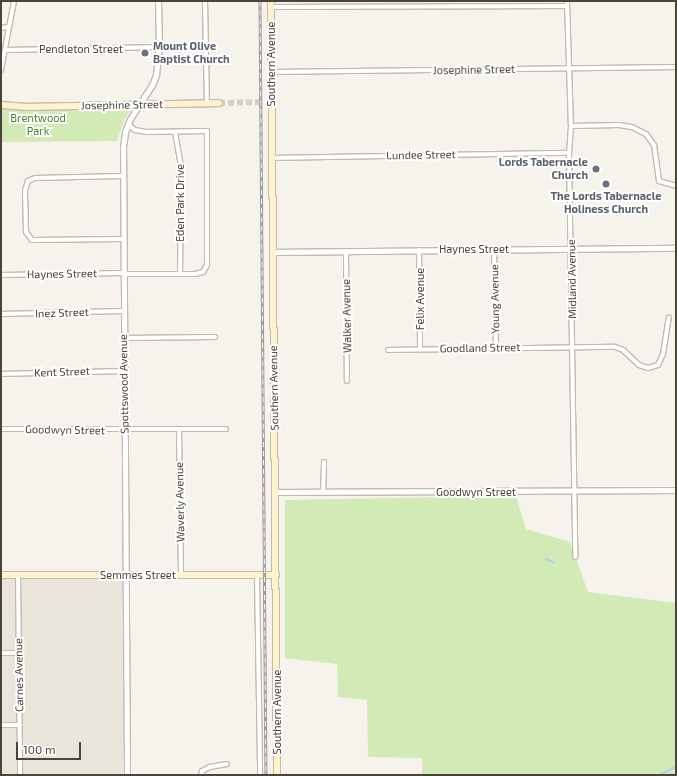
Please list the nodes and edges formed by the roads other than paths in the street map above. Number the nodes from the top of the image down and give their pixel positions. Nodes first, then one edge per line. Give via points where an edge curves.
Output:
1 (14, 1) edge
2 (158, 1) edge
3 (205, 1) edge
4 (567, 3) edge
5 (271, 4) edge
6 (9, 27) junction
7 (1, 28) edge
8 (206, 46) junction
9 (159, 48) junction
10 (5, 50) junction
11 (676, 67) edge
12 (570, 69) junction
13 (1, 70) edge
14 (271, 72) junction
15 (263, 102) tunnel mouth
16 (271, 102) junction
17 (207, 103) junction
18 (219, 103) tunnel mouth
19 (1, 104) edge
20 (140, 104) junction
21 (128, 125) junction
22 (571, 126) junction
23 (175, 132) junction
24 (570, 153) junction
25 (272, 158) junction
26 (122, 176) junction
27 (676, 186) edge
28 (123, 239) junction
29 (676, 248) edge
30 (494, 249) junction
31 (571, 249) junction
32 (420, 250) junction
33 (346, 251) junction
34 (272, 252) junction
35 (123, 274) junction
36 (180, 274) junction
37 (1, 275) edge
38 (123, 311) junction
39 (1, 314) edge
40 (669, 317) dead end
41 (215, 337) dead end
42 (124, 338) junction
43 (572, 347) junction
44 (496, 348) junction
45 (420, 349) junction
46 (388, 350) dead end
47 (124, 371) junction
48 (1, 374) edge
49 (347, 381) dead end
50 (1, 429) edge
51 (125, 430) junction
52 (179, 430) junction
53 (226, 430) dead end
54 (324, 462) dead end
55 (676, 490) edge
56 (574, 491) junction
57 (276, 492) junction
58 (323, 493) junction
59 (575, 557) dead end
60 (1, 575) edge
61 (18, 575) junction
62 (127, 575) junction
63 (181, 575) junction
64 (257, 576) junction
65 (276, 576) junction
66 (1, 653) edge
67 (19, 653) junction
68 (1, 725) edge
69 (20, 725) junction
70 (228, 764) dead end
71 (20, 775) edge
72 (127, 775) edge
73 (201, 775) edge
74 (260, 775) edge
75 (277, 775) edge

1 - 6 street
2 - 9 street, Spottswood Avenue
3 - 8 street
4 - 5 street
4 - 12 street, Midland Avenue
5 - 14 main road, Southern Avenue
6 - 7 street
6 - 10 street
8 - 9 street, Pendleton Street
8 - 17 street
9 - 10 street, Pendleton Street
9 - 20 street, Spottswood Avenue via 156,75
10 - 13 street
11 - 12 street, Josephine Street
12 - 14 street, Josephine Street
12 - 22 street, Midland Avenue
14 - 16 main road, Southern Avenue
15 - 16 main road
16 - 25 main road, Southern Avenue
17 - 18 main road, Josephine Street
17 - 20 main road, Josephine Street
19 - 20 main road, Josephine Street via 28,107
20 - 21 street, Spottswood Avenue
21 - 23 street via 135,130 146,132
21 - 26 street, Spottswood Avenue via 123,147
22 - 24 street, Midland Avenue
22 - 27 street via 619,125 632,127 646,134 654,145 659,182
23 - 36 street, Eden Park Drive via 181,165
23 - 36 street, Haynes Street via 207,131 208,265 195,274
24 - 25 street, Lundee Street
24 - 31 street, Midland Avenue
25 - 34 main road, Southern Avenue
26 - 28 street, Spottswood Avenue
26 - 28 street via 35,178 28,181 25,187 25,228 30,239 38,241
28 - 35 street, Spottswood Avenue
29 - 31 street, Haynes Street
30 - 31 street, Haynes Street
30 - 32 street, Haynes Street
30 - 44 street, Young Avenue
31 - 43 street, Midland Avenue
32 - 33 street, Haynes Street
32 - 45 street, Felix Avenue
33 - 34 street, Haynes Street
33 - 49 street, Walker Avenue
34 - 57 main road, Southern Avenue
35 - 36 street, Haynes Street
35 - 37 street, Haynes Street
35 - 38 street, Spottswood Avenue
38 - 39 street, Inez Street
38 - 42 street, Spottswood Avenue
40 - 43 street, Goodland Street via 663,354 658,365 648,368 639,365 624,350 615,347
41 - 42 street
42 - 47 street, Spottswood Avenue
43 - 44 street, Goodland Street
43 - 56 street, Midland Avenue
44 - 45 street, Goodland Street
45 - 46 street, Goodland Street
47 - 48 street, Kent Street
47 - 51 street, Spottswood Avenue
50 - 51 street, Goodwyn Street
51 - 52 street, Goodwyn Street
51 - 62 street, Spottswood Avenue
52 - 53 street, Goodwyn Street
52 - 63 street, Waverly Avenue
54 - 58 street
55 - 56 street, Goodwyn Street
56 - 58 street, Goodwyn Street
56 - 59 street, Midland Avenue
57 - 58 street, Goodwyn Street
57 - 65 main road, Southern Avenue
60 - 61 main road, Semmes Street
61 - 62 main road, Semmes Street
61 - 67 street, Carnes Avenue
62 - 63 main road, Semmes Street
62 - 72 street, Spottswood Avenue
63 - 64 main road, Semmes Street
64 - 65 main road, Semmes Street
64 - 74 street, Southern Avenue
65 - 75 main road, Southern Avenue
66 - 67 street
67 - 69 street, Carnes Avenue
68 - 69 street
69 - 71 street, Carnes Avenue
70 - 73 street via 210,767

